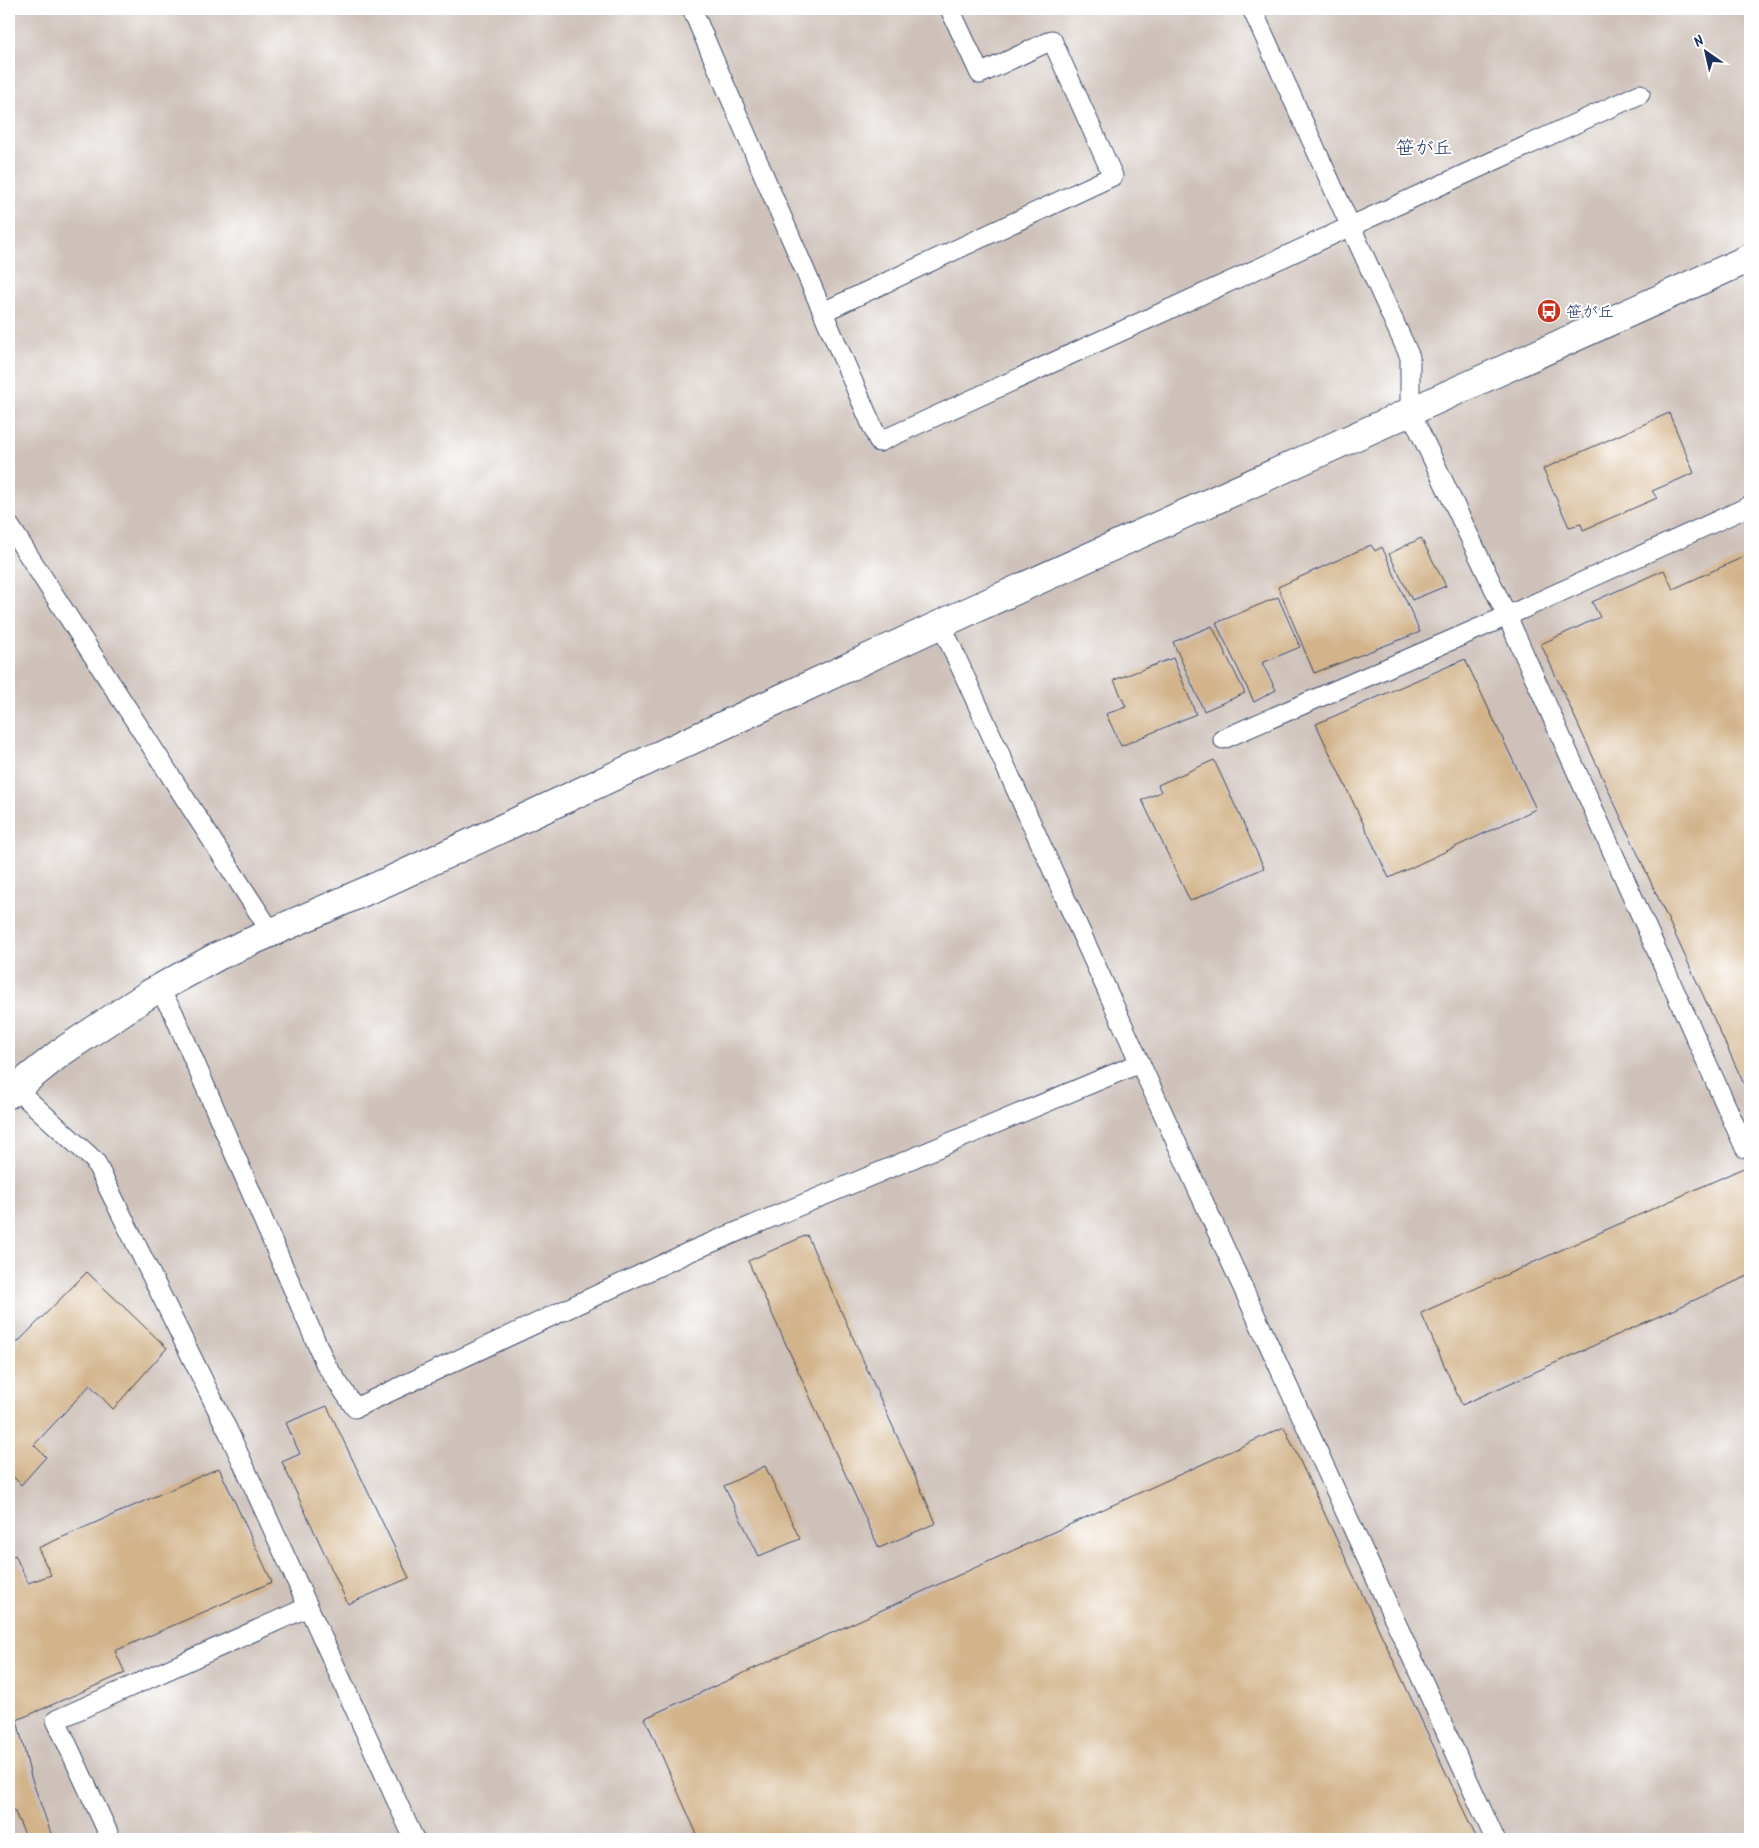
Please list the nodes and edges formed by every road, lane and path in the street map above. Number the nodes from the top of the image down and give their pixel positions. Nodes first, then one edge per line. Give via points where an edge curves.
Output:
1 (692, 9) edge
2 (950, 9) edge
3 (1252, 9) edge
4 (1640, 94) dead end
5 (1350, 226) junction
6 (1750, 258) edge
7 (823, 312) junction
8 (1410, 411) junction
9 (1750, 506) edge
10 (9, 525) edge
11 (1507, 616) junction
12 (941, 624) junction
13 (1223, 739) dead end
14 (271, 932) junction
15 (158, 989) junction
16 (1140, 1064) junction
17 (12, 1091) edge
18 (1745, 1148) dead end
19 (308, 1607) junction
20 (111, 1839) edge
21 (414, 1839) edge
22 (1495, 1839) edge

1 - 7 lane
2 - 7 lane via 980,74 1052,40 1113,176
3 - 5 lane
4 - 5 lane
5 - 7 lane via 879,442
5 - 8 lane via 1410,357
6 - 8 street
8 - 11 lane
8 - 12 street
9 - 11 lane
10 - 14 lane
11 - 13 lane
11 - 18 lane
12 - 14 street via 391,880
12 - 16 lane
14 - 15 street
15 - 16 lane via 173,1012 326,1365 355,1408 689,1252
15 - 17 street via 60,1052
16 - 22 lane
17 - 19 lane via 95,1161 229,1433
19 - 20 lane via 56,1720
19 - 21 lane

